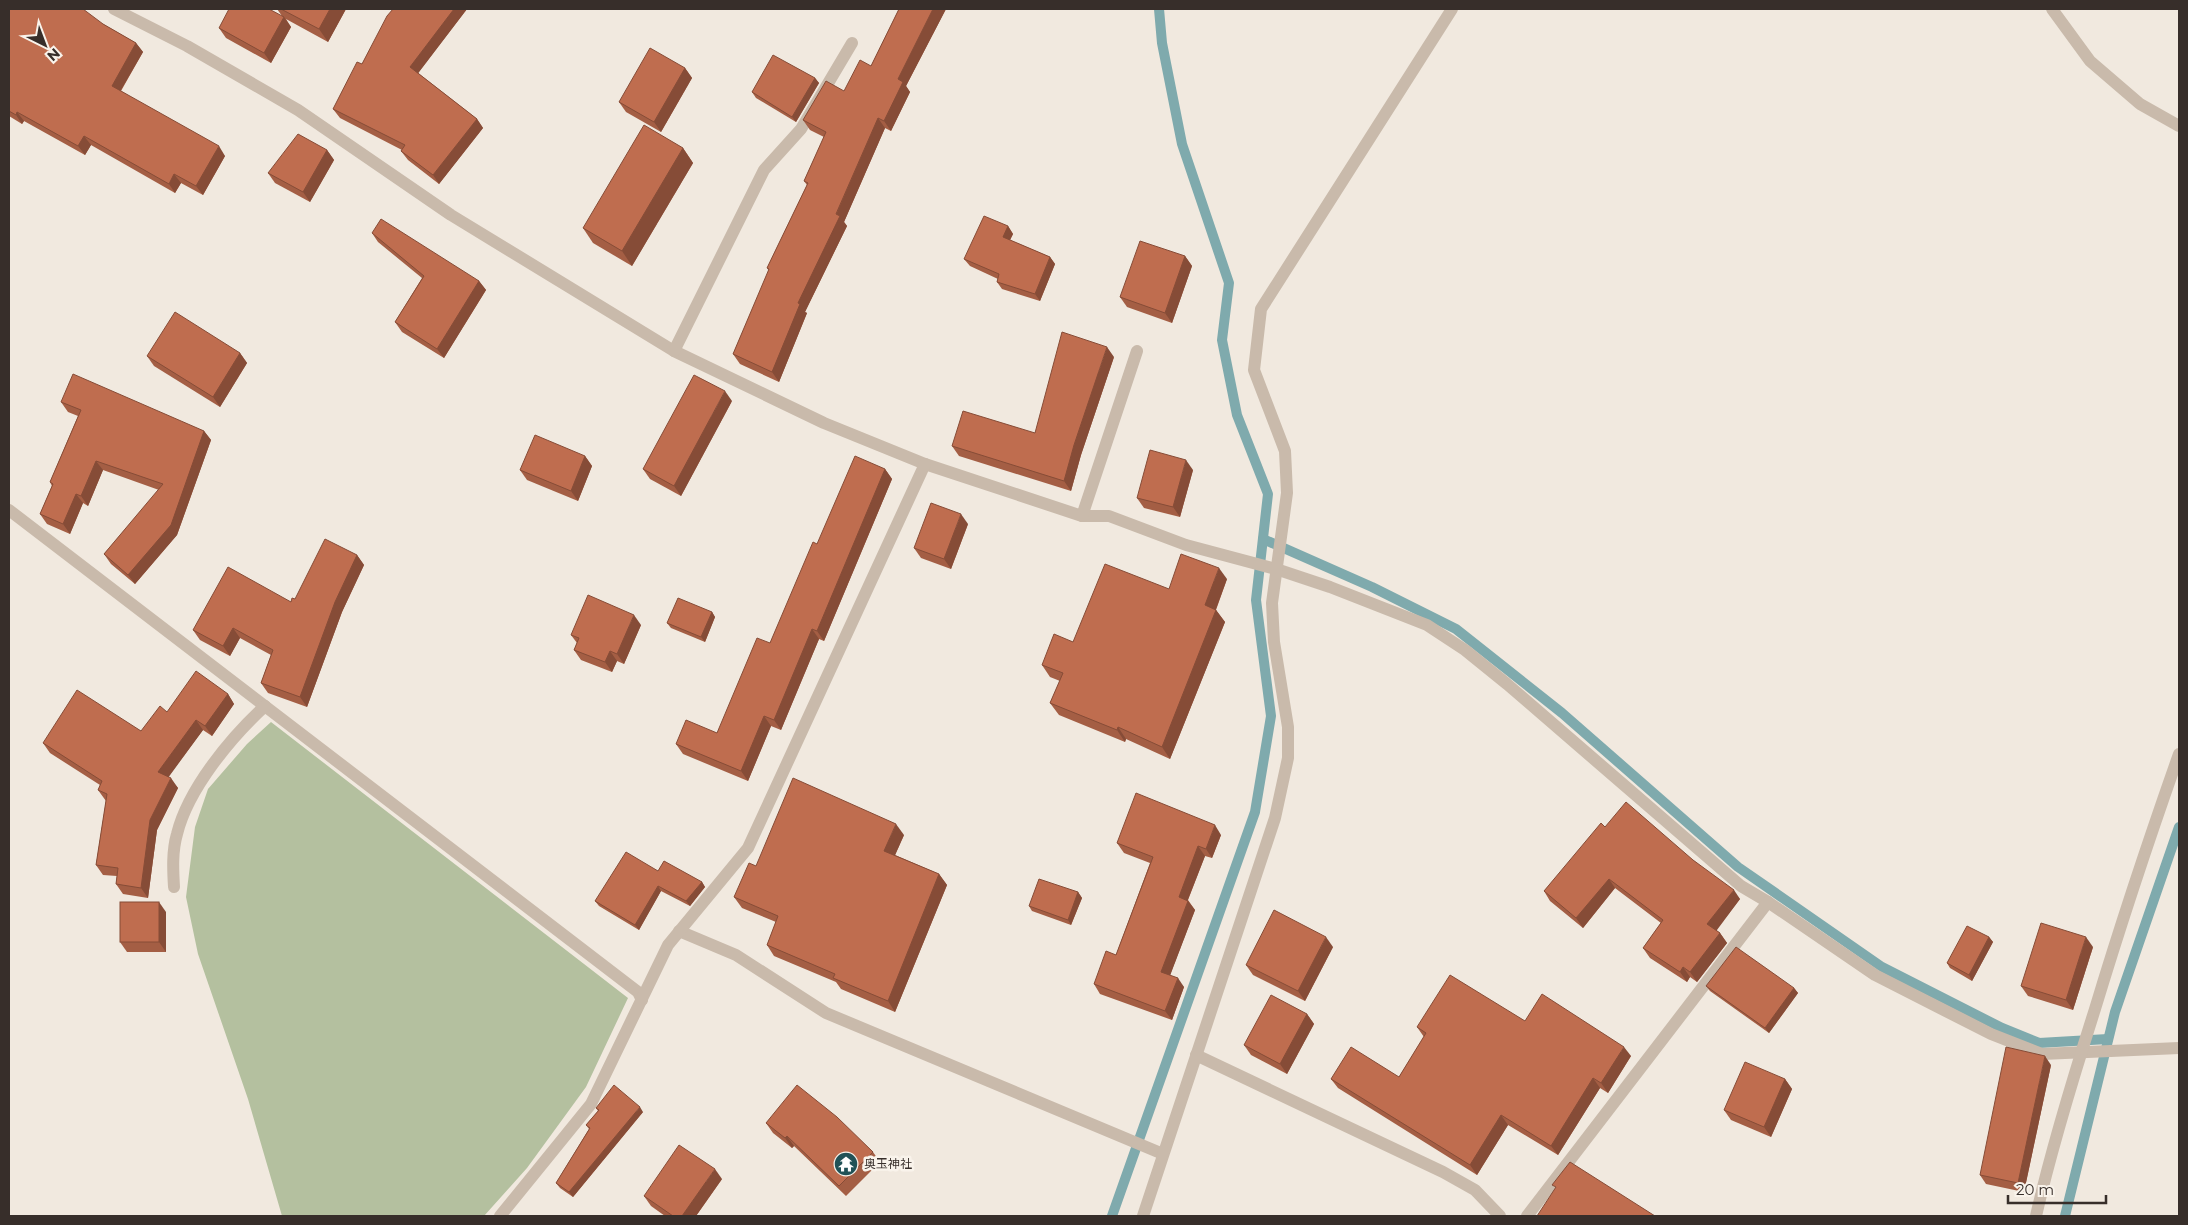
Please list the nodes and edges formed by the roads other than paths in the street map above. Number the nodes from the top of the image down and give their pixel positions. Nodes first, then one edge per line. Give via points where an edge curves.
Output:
1 (114, 9) edge
2 (1452, 9) edge
3 (2052, 9) edge
4 (852, 42) dead end
5 (2179, 126) edge
6 (674, 351) junction
7 (1137, 351) dead end
8 (925, 464) junction
9 (9, 510) edge
10 (1082, 516) junction
11 (1276, 569) junction
12 (265, 706) junction
13 (2179, 754) edge
14 (174, 887) dead end
15 (1768, 902) junction
16 (679, 931) junction
17 (642, 1000) junction
18 (2179, 1048) edge
19 (2081, 1052) junction
20 (1196, 1055) junction
21 (1163, 1154) junction
22 (500, 1216) edge
23 (1143, 1216) edge
24 (1500, 1216) edge
25 (1527, 1216) edge
26 (2036, 1216) edge

1 - 6 street via 187,46 298,110 451,215
2 - 11 street via 1261,310 1254,370 1285,451 1287,493
3 - 5 street via 2090,61 2140,104
4 - 6 street via 801,129 764,170
6 - 8 street via 824,423
7 - 10 street
8 - 10 street
8 - 16 street via 748,848
9 - 12 street
10 - 11 street via 1109,516 1186,544
11 - 15 street via 1402,614 1465,650 1741,886
11 - 20 street via 1272,603 1274,642 1288,726 1288,758 1275,818
12 - 14 street via 205,776 185,811 177,834
12 - 17 street via 638,992
13 - 19 street via 2142,857
15 - 19 street via 1875,975 1991,1034 2042,1054
15 - 25 street
16 - 17 street via 668,945
16 - 21 street via 736,955 826,1013
17 - 22 street via 591,1104
18 - 19 street
19 - 26 street
20 - 21 street
20 - 24 street via 1443,1172 1475,1190
21 - 23 street

